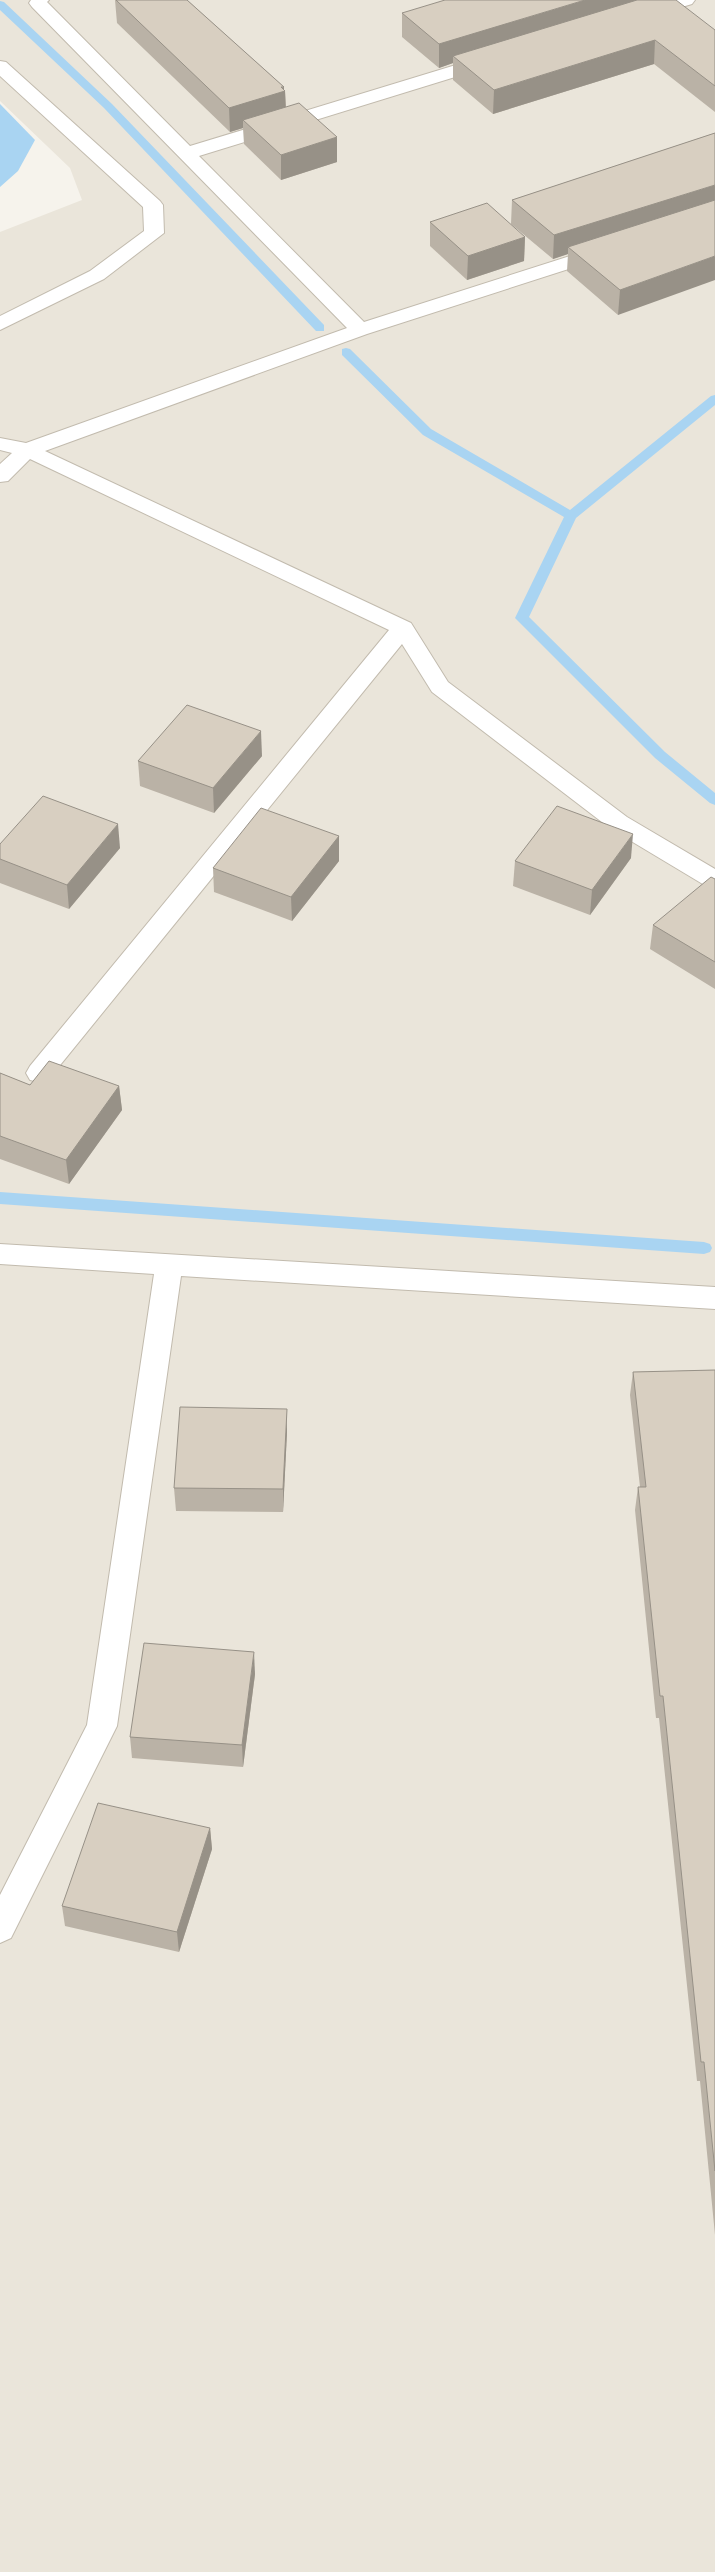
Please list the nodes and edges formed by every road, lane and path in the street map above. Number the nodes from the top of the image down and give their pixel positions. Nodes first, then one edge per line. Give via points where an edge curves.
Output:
1 (40, 0) edge
2 (686, 0) edge
3 (629, 18) edge
4 (506, 55) edge
5 (0, 66) edge
6 (185, 154) junction
7 (622, 245) edge
8 (0, 324) edge
9 (360, 330) junction
10 (0, 444) edge
11 (27, 450) junction
12 (0, 476) edge
13 (403, 628) junction
14 (715, 880) edge
15 (39, 1073) edge
16 (0, 1254) edge
17 (169, 1264) junction
18 (715, 1298) edge
19 (0, 1928) edge

1 - 6 street via 38,3
2 - 3 street
4 - 6 street
5 - 8 street via 152,205 154,233 97,275
6 - 9 street
7 - 9 street
9 - 11 street
10 - 11 street
11 - 12 street
11 - 13 street
13 - 14 street via 440,687 619,823
13 - 15 street
16 - 17 street
17 - 18 street
17 - 19 street via 102,1726

